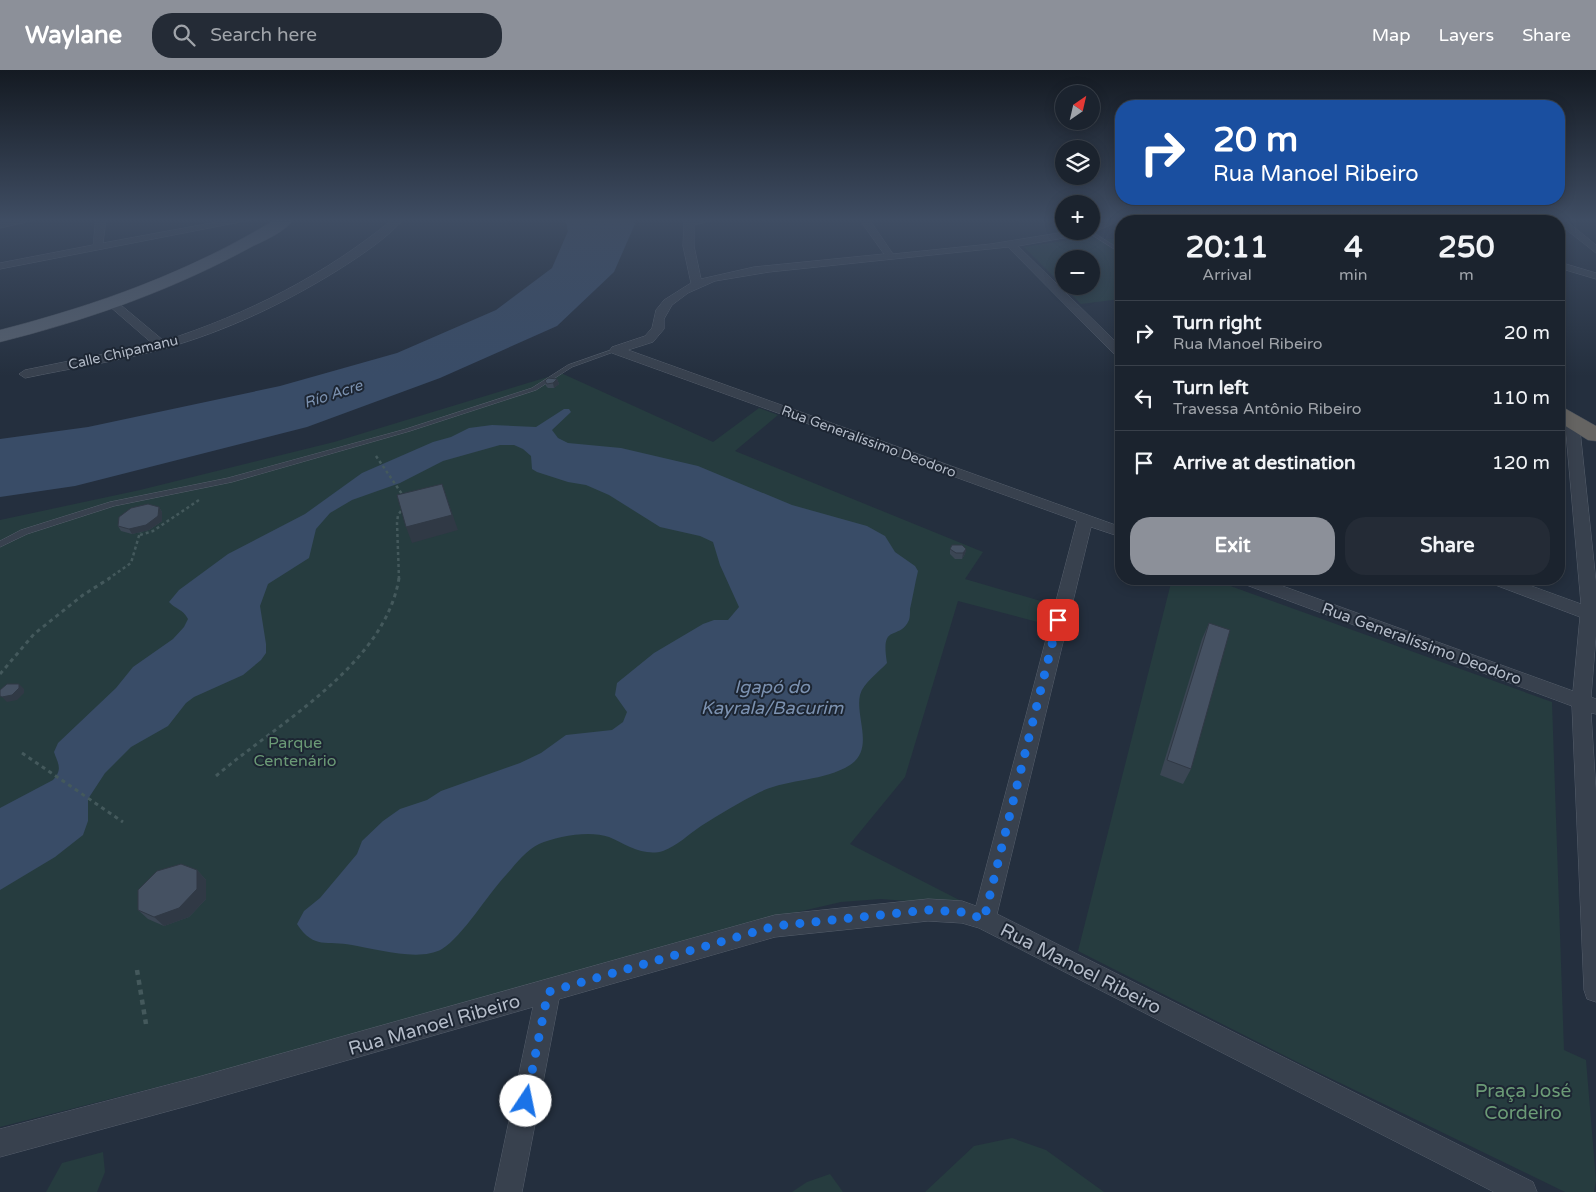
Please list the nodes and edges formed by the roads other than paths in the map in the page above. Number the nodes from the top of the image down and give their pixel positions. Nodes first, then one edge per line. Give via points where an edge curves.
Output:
1 (178, 271) edge
2 (195, 271) edge
3 (327, 271) edge
4 (694, 271) edge
5 (748, 271) edge
6 (1038, 271) edge
7 (1579, 271) edge
8 (1596, 276) edge
9 (697, 284) junction
10 (112, 302) junction
11 (0, 329) edge
12 (0, 336) edge
13 (162, 345) junction
14 (1115, 348) edge
15 (616, 350) junction
16 (25, 374) dead end
17 (1565, 417) edge
18 (1596, 435) edge
19 (1085, 519) junction
20 (1115, 530) edge
21 (0, 544) edge
22 (1264, 585) edge
23 (1516, 585) edge
24 (1592, 608) edge
25 (1588, 704) edge
26 (984, 919) junction
27 (1596, 990) edge
28 (548, 992) junction
29 (0, 1143) edge
30 (508, 1192) edge
31 (1523, 1192) edge

1 - 11 main road
2 - 10 main road
3 - 13 street, Calle Chipamanu via 232,320
4 - 9 street
5 - 9 street
6 - 14 street
7 - 8 street
9 - 15 street via 680,292 664,306 654,335 639,344
10 - 12 main road
10 - 13 street
13 - 16 street, Calle Chipamanu
15 - 19 street, Rua Generalíssimo Deodoro
15 - 21 lane via 570,366 534,389 408,430 229,480 114,504 24,532
17 - 18 highway
17 - 24 street
19 - 20 street, Rua Generalíssimo Deodoro
19 - 26 street
22 - 25 street, Rua Generalíssimo Deodoro
23 - 24 street
24 - 25 street
25 - 27 street
26 - 28 street, Rua Manoel Ribeiro via 962,912 928,910 775,926
26 - 31 street, Rua Manoel Ribeiro
28 - 29 street, Rua Manoel Ribeiro
28 - 30 street

